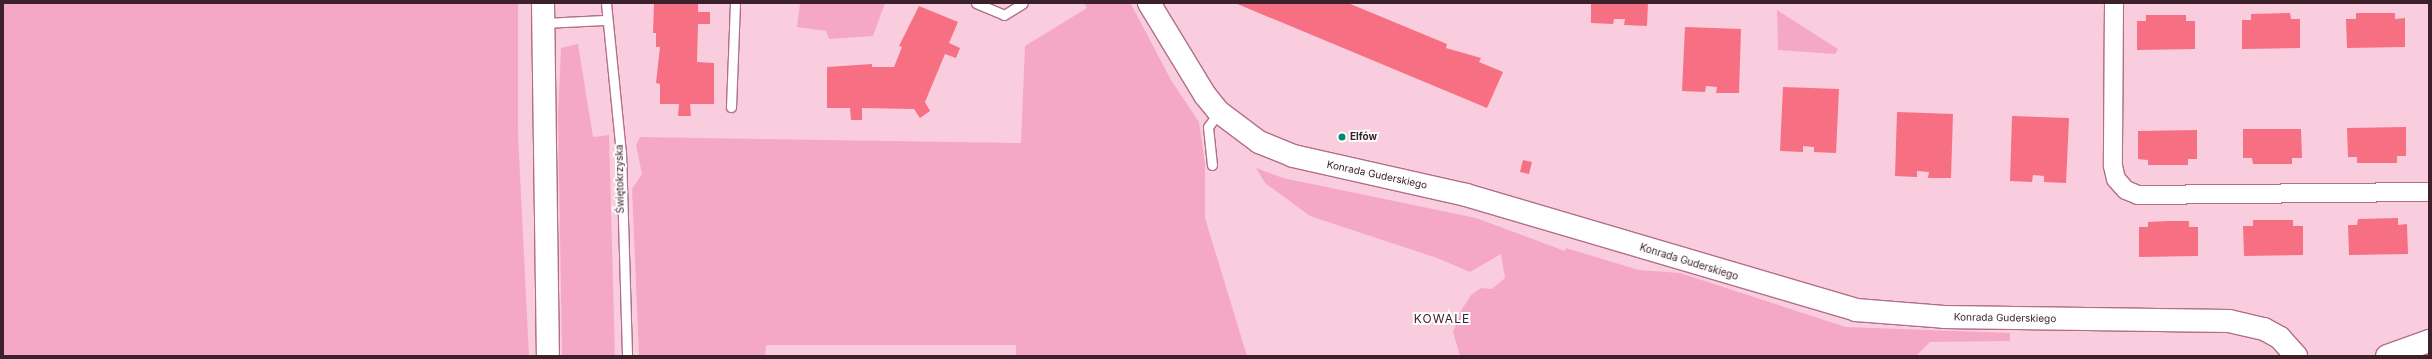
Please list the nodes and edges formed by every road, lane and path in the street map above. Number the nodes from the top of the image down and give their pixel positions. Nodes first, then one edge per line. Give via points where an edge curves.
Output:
1 (606, 3) edge
2 (735, 3) edge
3 (976, 3) edge
4 (1023, 3) edge
5 (1149, 3) edge
6 (2114, 3) edge
7 (543, 13) edge
8 (605, 20) junction
9 (731, 107) dead end
10 (1219, 112) junction
11 (1212, 165) dead end
12 (2429, 192) edge
13 (2429, 341) edge
14 (548, 356) edge
15 (627, 356) edge
16 (2296, 356) edge
17 (2386, 356) edge

1 - 8 lane, Świętokrzyska
2 - 9 lane
3 - 4 lane via 1004,15
5 - 10 street, Konrada Guderskiego via 1205,95
6 - 12 street via 2113,166 2116,179 2126,190 2138,195
7 - 8 lane
7 - 14 street
8 - 15 lane, Świętokrzyska via 621,152
10 - 11 lane via 1208,127
10 - 16 street, Konrada Guderskiego via 1259,142 1293,156 1498,204 1827,304 1856,310 1944,317 2229,321 2264,329 2280,338
13 - 17 street

